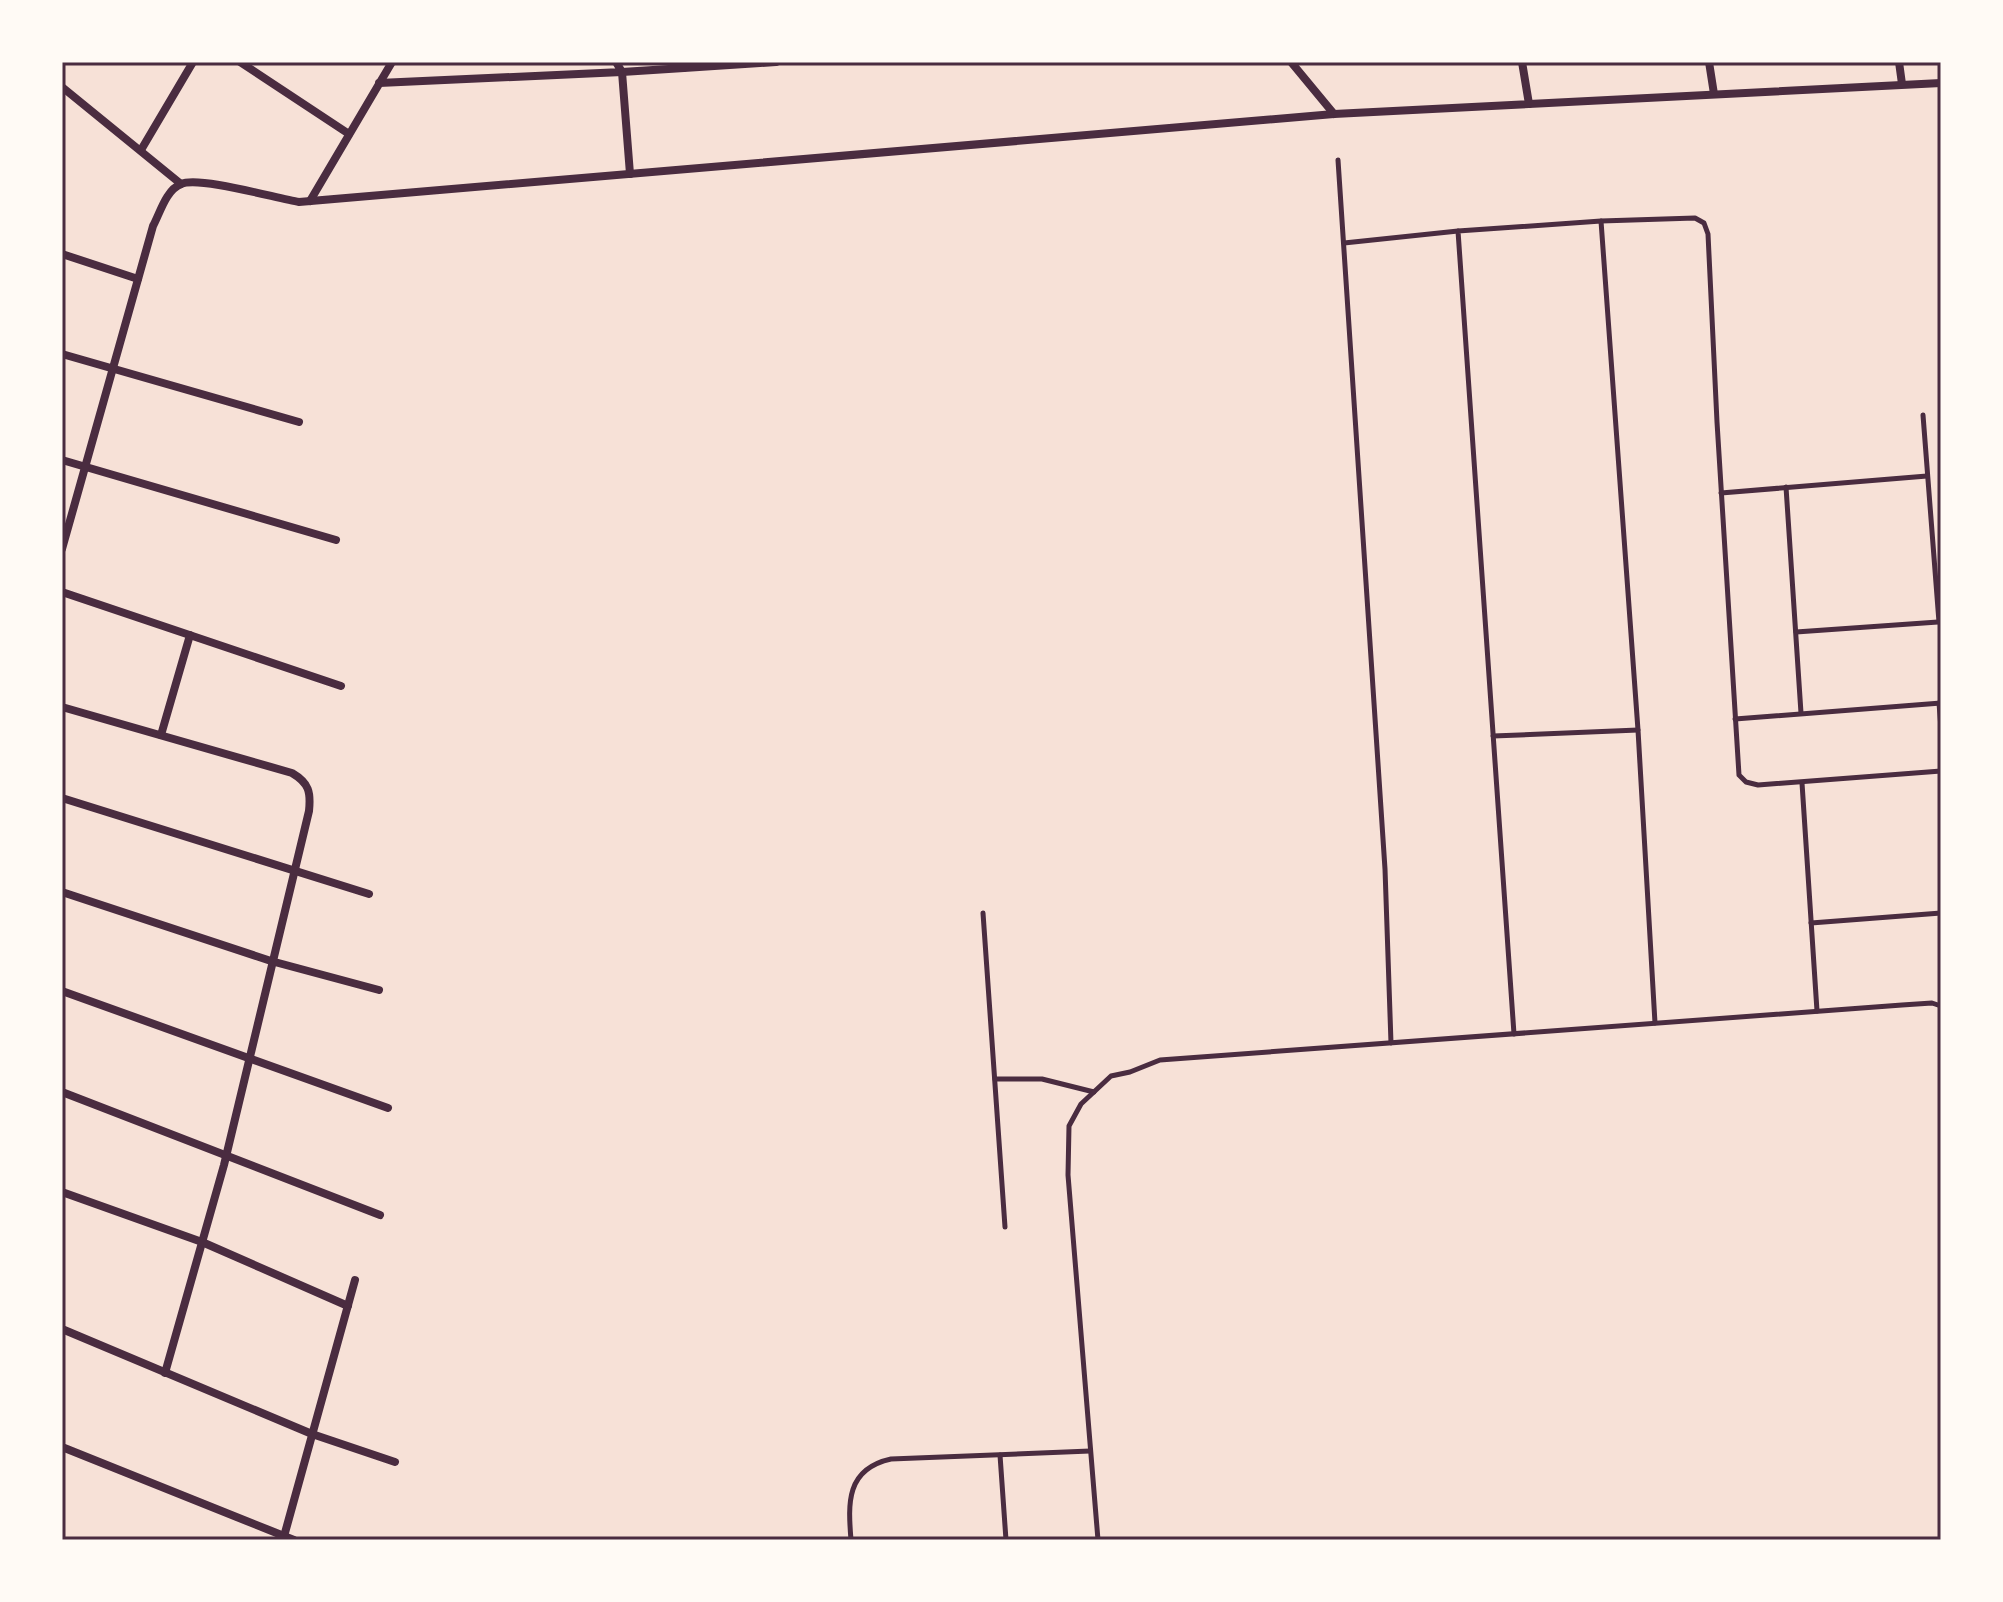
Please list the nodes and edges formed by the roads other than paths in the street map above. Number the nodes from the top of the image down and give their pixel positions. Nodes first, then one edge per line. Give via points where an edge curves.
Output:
1 (193, 62) edge
2 (240, 62) edge
3 (392, 62) edge
4 (616, 62) edge
5 (776, 62) edge
6 (1291, 62) edge
7 (1522, 62) edge
8 (1709, 62) edge
9 (1899, 62) edge
10 (686, 65) edge
11 (622, 72) junction
12 (379, 83) junction
13 (1941, 83) edge
14 (1902, 84) junction
15 (62, 87) edge
16 (1714, 94) junction
17 (1529, 104) junction
18 (1334, 114) junction
19 (349, 134) junction
20 (141, 150) junction
21 (1338, 160) dead end
22 (630, 174) junction
23 (181, 184) junction
24 (310, 201) junction
25 (1601, 221) junction
26 (1458, 231) junction
27 (1344, 243) junction
28 (62, 254) edge
29 (138, 279) junction
30 (62, 354) edge
31 (113, 369) junction
32 (1923, 415) dead end
33 (299, 422) dead end
34 (62, 460) edge
35 (85, 467) junction
36 (1928, 476) junction
37 (1786, 487) junction
38 (1721, 493) junction
39 (65, 526) edge
40 (336, 540) dead end
41 (62, 549) edge
42 (62, 592) edge
43 (1940, 622) edge
44 (1796, 632) junction
45 (190, 635) junction
46 (341, 686) dead end
47 (1940, 703) edge
48 (62, 707) edge
49 (1801, 713) junction
50 (1735, 719) junction
51 (1941, 728) edge
52 (1638, 730) junction
53 (161, 735) junction
54 (1493, 736) junction
55 (1941, 771) edge
56 (1802, 783) junction
57 (62, 798) edge
58 (292, 871) junction
59 (62, 892) edge
60 (369, 894) dead end
61 (983, 913) dead end
62 (1941, 913) edge
63 (1811, 923) junction
64 (271, 961) junction
65 (379, 990) dead end
66 (62, 991) edge
67 (1941, 1006) edge
68 (1817, 1011) junction
69 (1655, 1023) junction
70 (1514, 1034) junction
71 (1391, 1043) junction
72 (249, 1057) junction
73 (995, 1079) junction
74 (62, 1092) edge
75 (1095, 1093) junction
76 (388, 1108) dead end
77 (225, 1157) junction
78 (62, 1192) edge
79 (380, 1215) dead end
80 (1005, 1227) dead end
81 (202, 1242) junction
82 (355, 1280) dead end
83 (348, 1306) junction
84 (62, 1329) edge
85 (165, 1373) junction
86 (312, 1434) junction
87 (62, 1447) edge
88 (1090, 1451) junction
89 (1000, 1455) junction
90 (395, 1462) dead end
91 (283, 1538) edge
92 (294, 1540) edge
93 (851, 1540) edge
94 (1006, 1540) edge
95 (1098, 1540) edge

1 - 20 street
2 - 19 street
3 - 12 street
4 - 11 street
5 - 10 street
6 - 18 street
7 - 17 street
8 - 16 street
9 - 14 street
10 - 11 street
11 - 12 street
11 - 22 street
12 - 19 street
13 - 14 street
14 - 16 street
15 - 20 street
16 - 17 street
17 - 18 street
18 - 22 street
19 - 24 street
20 - 23 street
21 - 27 lane
22 - 24 street
23 - 24 street via 199,181
23 - 29 street via 153,226
25 - 26 lane
25 - 38 lane via 1676,217 1704,223
25 - 52 lane
26 - 27 lane
26 - 54 lane
27 - 71 lane via 1385,869
28 - 29 street
29 - 31 street
30 - 31 street
31 - 33 street
31 - 35 street
32 - 36 lane
34 - 35 street
35 - 39 street
35 - 40 street
36 - 37 lane
36 - 43 lane
37 - 38 lane
37 - 44 lane
38 - 50 lane
39 - 41 street
42 - 45 street
43 - 44 lane
44 - 49 lane
45 - 46 street
45 - 53 street
47 - 49 lane
47 - 51 lane
48 - 53 street
49 - 50 lane
50 - 56 lane via 1739,775 1746,782
52 - 54 lane
52 - 69 lane
53 - 58 street via 292,773 308,786 309,811
54 - 70 lane
55 - 56 lane
56 - 63 lane
57 - 58 street
58 - 60 street
58 - 64 street
59 - 64 street
61 - 73 lane
62 - 63 lane
63 - 68 lane
64 - 65 street
64 - 72 street
66 - 72 street
67 - 68 lane
68 - 69 lane
69 - 70 lane
70 - 71 lane
71 - 75 lane via 1160,1060 1111,1076
72 - 76 street
72 - 77 street
73 - 75 lane via 1042,1079
73 - 80 lane
74 - 77 street
75 - 88 lane via 1081,1104 1069,1126 1068,1175
77 - 79 street
77 - 81 street
78 - 81 street
81 - 83 street
81 - 85 street
82 - 83 street
83 - 86 street
84 - 85 street
85 - 86 street
86 - 90 street
86 - 91 street
87 - 91 street
88 - 89 lane
88 - 95 lane
89 - 93 lane via 873,1463 848,1503
89 - 94 lane
91 - 92 street

